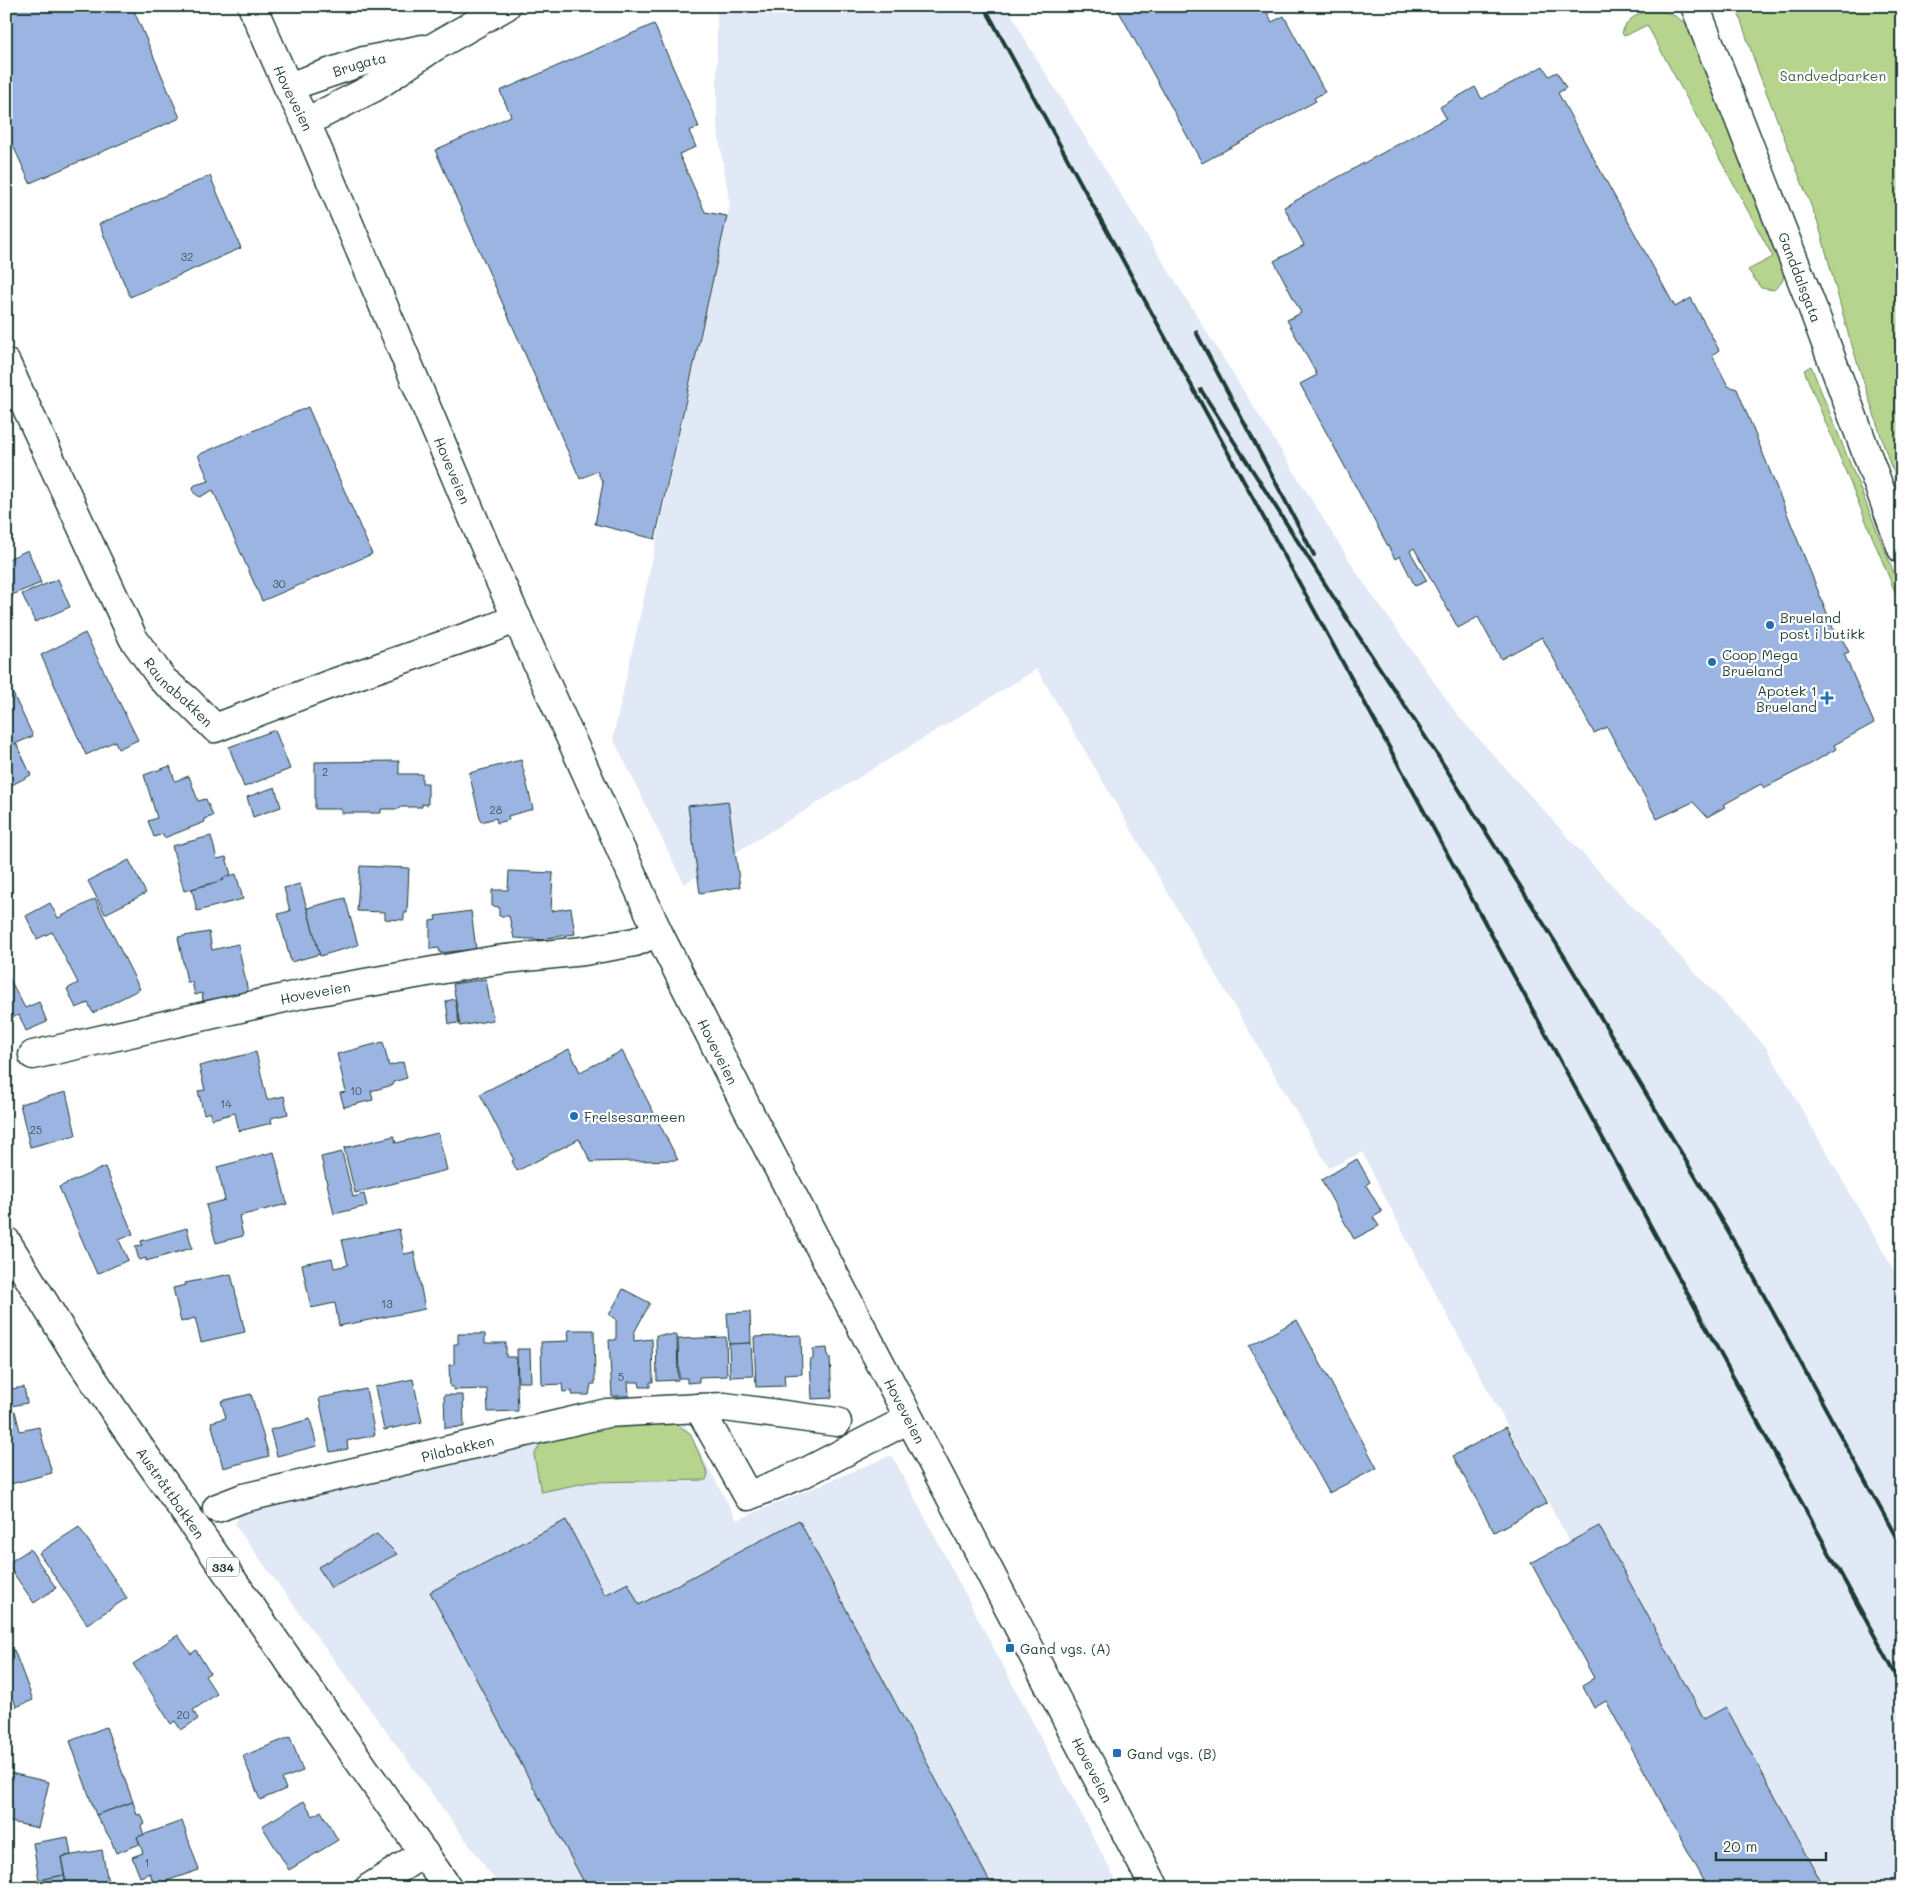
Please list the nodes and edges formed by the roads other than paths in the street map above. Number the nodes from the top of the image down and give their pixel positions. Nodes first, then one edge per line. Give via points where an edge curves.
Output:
1 (252, 6) edge
2 (506, 6) edge
3 (1695, 6) edge
4 (434, 47) junction
5 (288, 87) junction
6 (306, 122) junction
7 (6, 363) edge
8 (1902, 549) edge
9 (517, 618) junction
10 (658, 932) junction
11 (33, 1055) dead end
12 (6, 1241) edge
13 (699, 1408) junction
14 (909, 1419) junction
15 (837, 1422) dead end
16 (218, 1508) dead end
17 (424, 1853) junction
18 (369, 1888) edge
19 (448, 1888) edge
20 (1155, 1888) edge

1 - 5 street, Hoveveien
2 - 4 street, Brugata
3 - 8 street, Ganddalsgata via 1810,300
4 - 5 street, Brugata via 364,61
4 - 6 street, Brugata via 375,87
5 - 6 street, Hoveveien
6 - 9 street, Hoveveien
7 - 9 street, Raunabakken via 133,638 163,680 215,728
9 - 10 street, Hoveveien
10 - 11 street, Hoveveien via 635,942 584,951 496,960 302,994
10 - 14 street, Hoveveien
12 - 17 street, Austråttbakken / 334 via 128,1431
13 - 14 street via 748,1496 804,1473
13 - 15 street, Pilabakken via 725,1407
13 - 16 street, Pilabakken via 606,1413 243,1498
14 - 20 street, Hoveveien
17 - 18 street
17 - 19 street, Austråttbakken / 334

